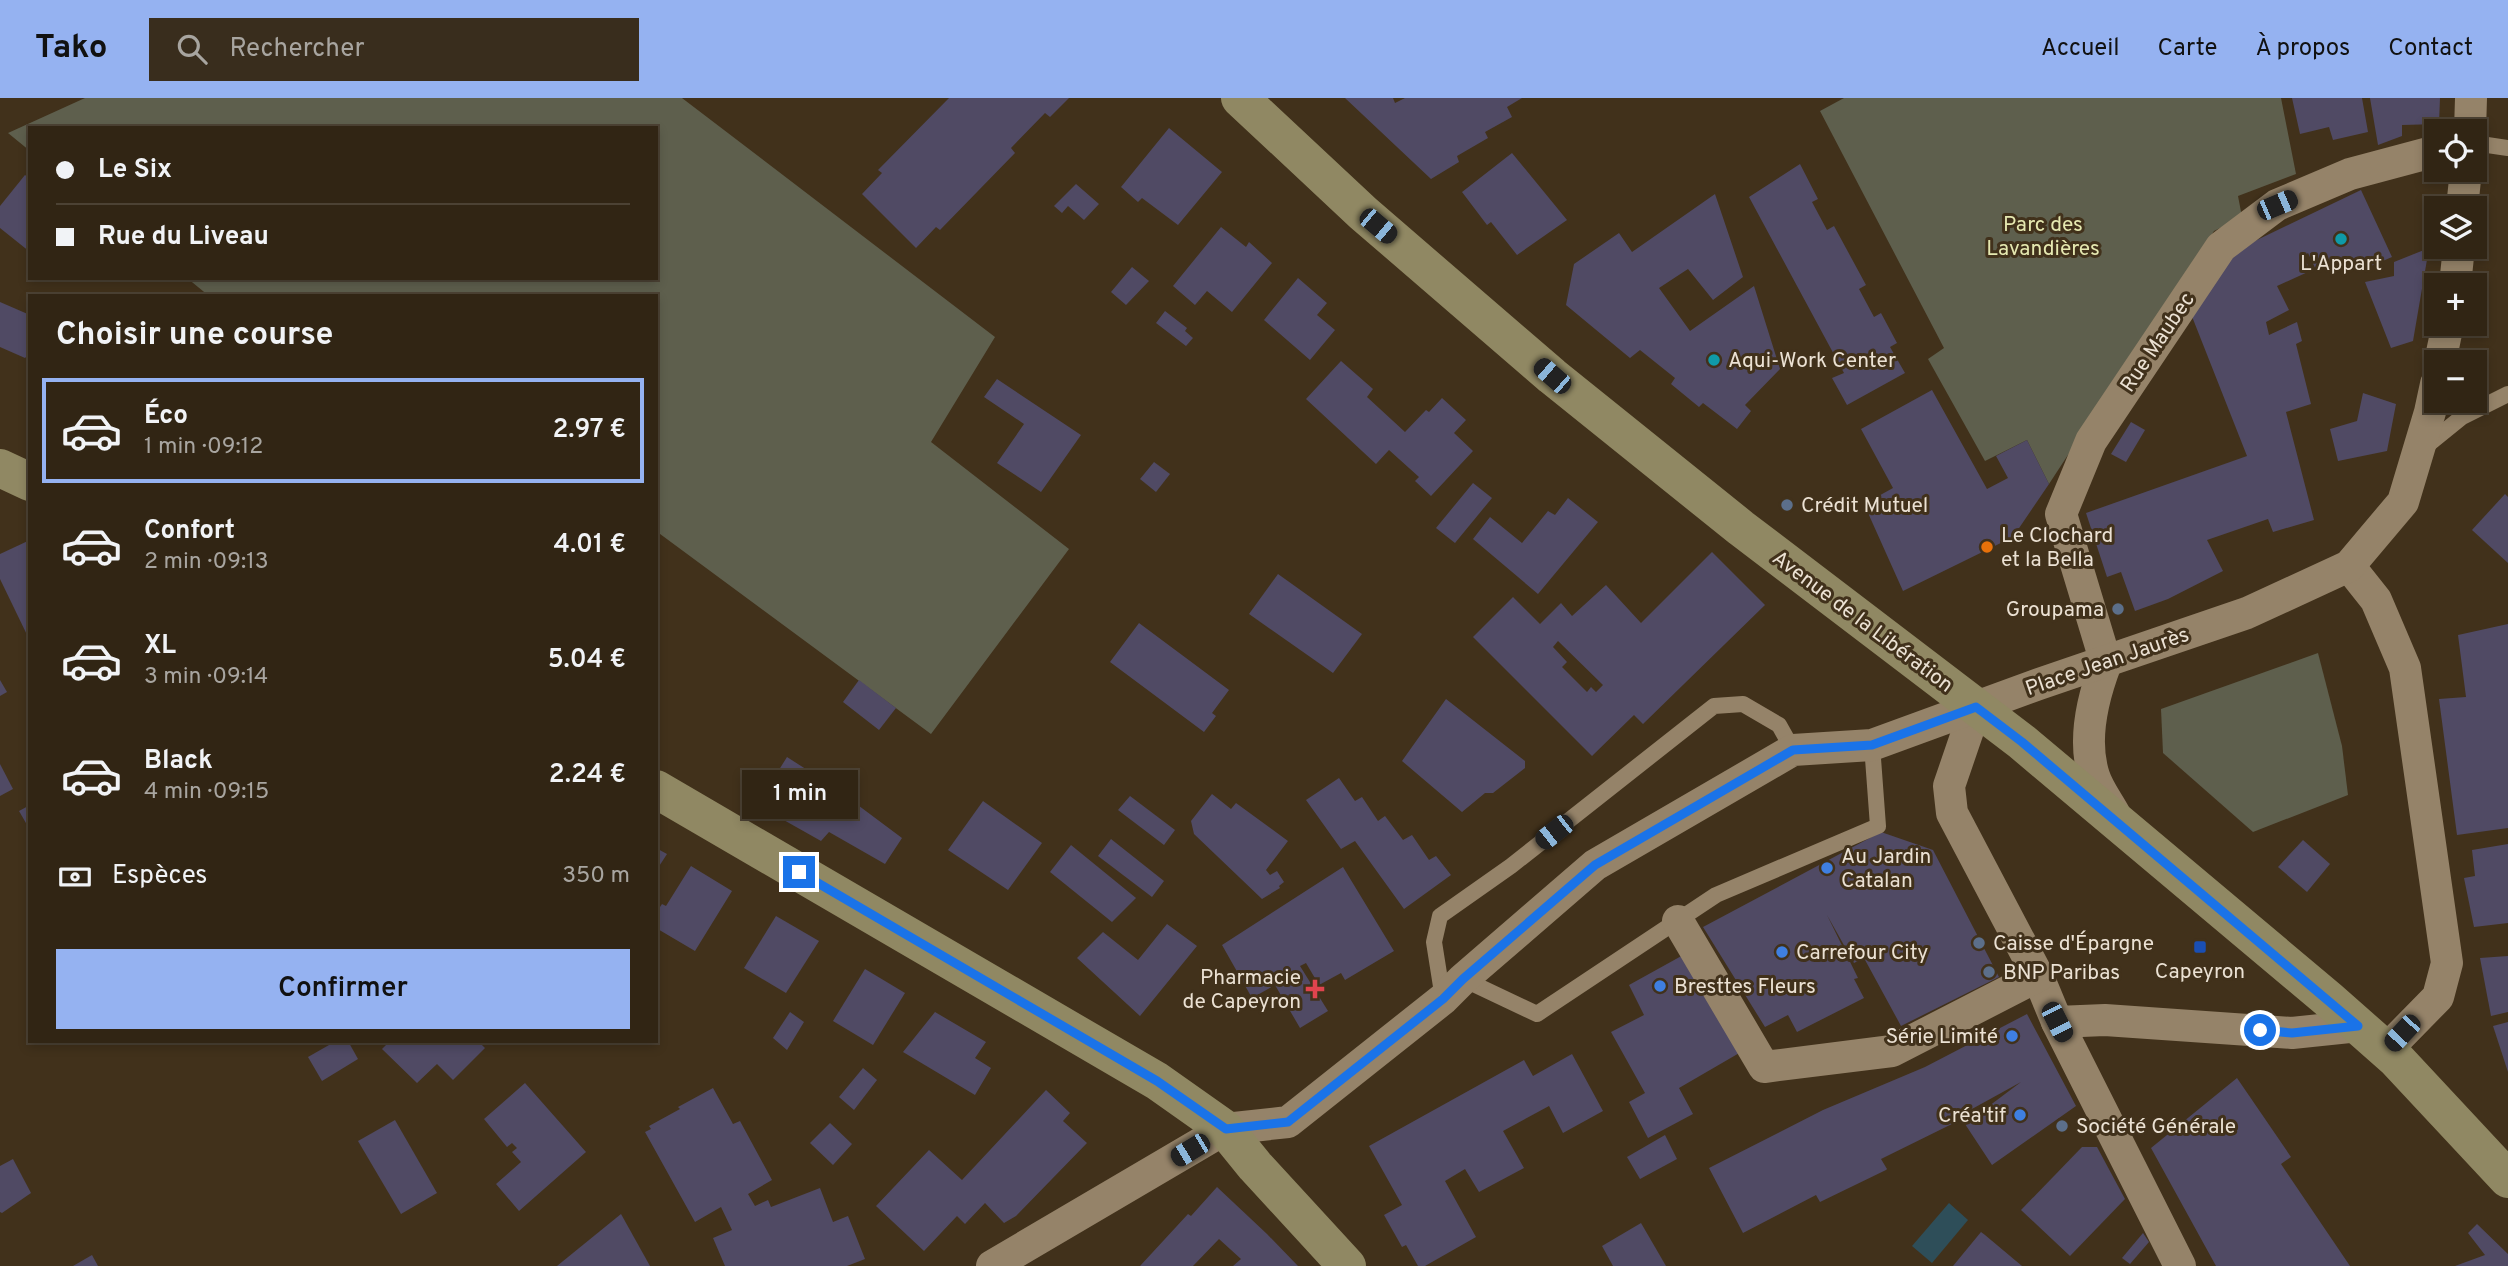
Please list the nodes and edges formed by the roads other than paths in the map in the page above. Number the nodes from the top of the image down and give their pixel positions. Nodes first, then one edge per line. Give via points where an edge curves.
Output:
1 (1240, 98) edge
2 (2472, 98) edge
3 (2471, 119) edge
4 (2487, 145) edge
5 (2508, 148) edge
6 (2424, 154) edge
7 (2508, 394) edge
8 (2430, 413) edge
9 (2417, 453) junction
10 (0, 468) edge
11 (28, 481) edge
12 (2348, 566) junction
13 (2106, 663) junction
14 (1976, 707) junction
15 (1872, 745) junction
16 (1793, 750) junction
17 (658, 790) edge
18 (2120, 824) junction
19 (1678, 921) junction
20 (2038, 976) junction
21 (1453, 989) junction
22 (2057, 1022) junction
23 (2372, 1038) junction
24 (1226, 1129) junction
25 (2508, 1180) edge
26 (992, 1266) edge
27 (1347, 1266) edge
28 (2180, 1266) edge

1 - 14 main road, Avenue de la Libération via 1363,213 1552,376 1741,528
2 - 3 street
4 - 5 lane
6 - 13 street, Rue Maubec via 2350,174 2277,205 2221,247 2091,441 2061,514
7 - 9 lane via 2462,417
8 - 9 street
9 - 12 street via 2403,502
10 - 11 main road
12 - 13 street, Place Jean Jaurès via 2246,612
12 - 23 street via 2376,600 2405,668 2447,963 2438,997
13 - 14 street, Place Jean Jaurès
13 - 18 street via 2093,705 2090,752 2094,776
14 - 15 street, Place Jean Jaurès
14 - 18 main road, Avenue de la Libération
14 - 20 street via 1949,786 1952,813
15 - 16 street, Place Jean Jaurès
15 - 19 lane via 1878,826 1717,895
16 - 21 street via 1595,865
16 - 21 lane via 1779,725 1742,704 1714,706 1505,871 1440,916 1434,942
17 - 24 main road via 1157,1081
18 - 23 main road, Avenue de la Libération
19 - 20 street via 1764,1067 1892,1051
19 - 21 lane via 1537,1014
20 - 22 street
21 - 24 street via 1288,1122
22 - 23 street via 2105,1020
22 - 28 street
23 - 25 main road, Avenue de la Libération
24 - 26 street
24 - 27 main road

